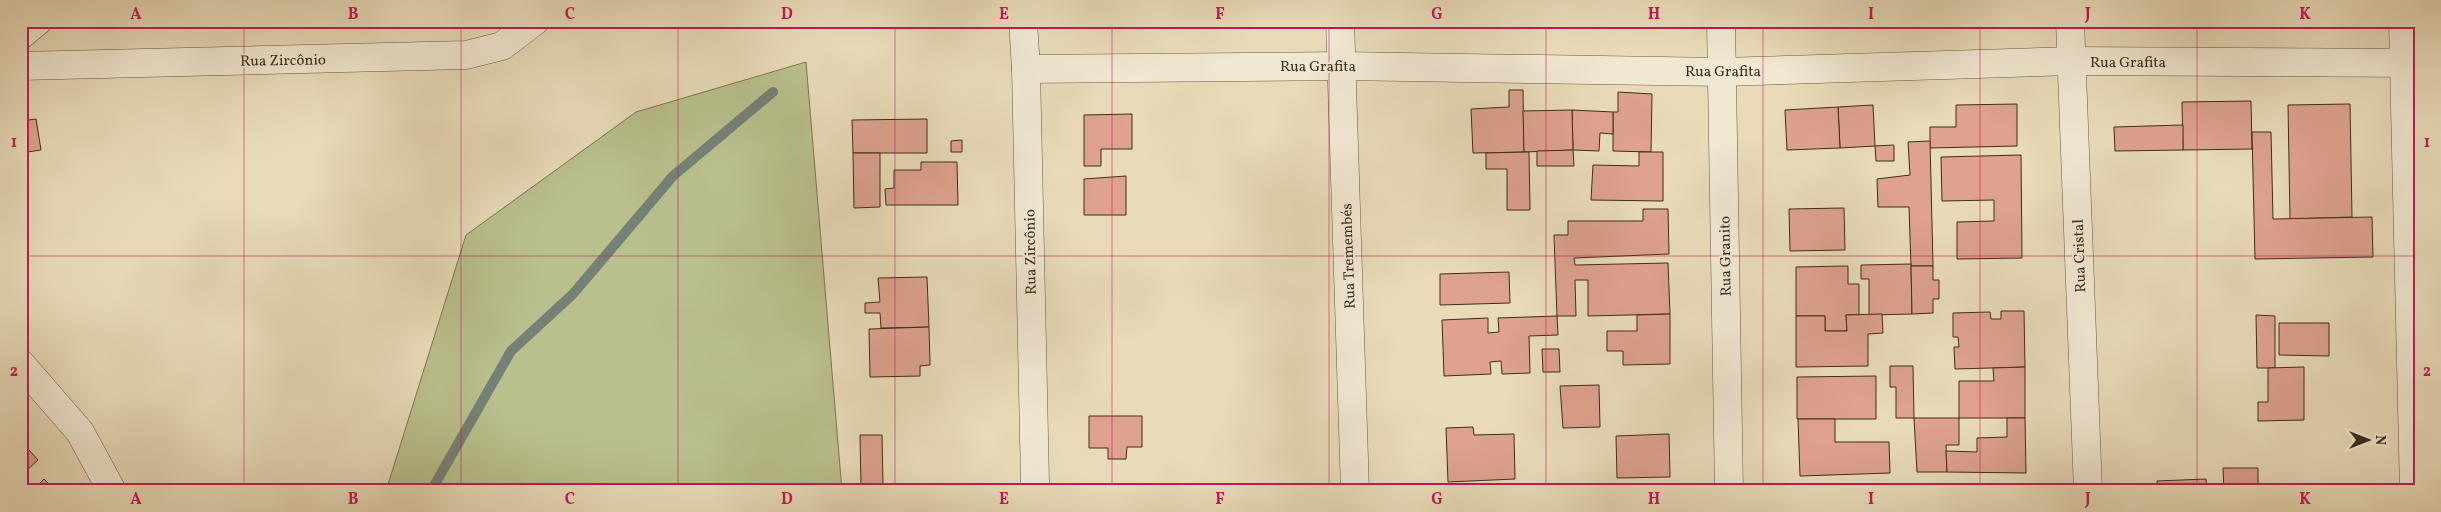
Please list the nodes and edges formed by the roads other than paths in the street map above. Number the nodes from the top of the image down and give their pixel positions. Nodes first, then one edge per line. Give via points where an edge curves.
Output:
1 (38, 21) edge
2 (535, 21) edge
3 (1023, 21) edge
4 (1340, 21) edge
5 (1720, 21) edge
6 (2070, 21) edge
7 (2404, 21) edge
8 (21, 35) edge
9 (2071, 61) junction
10 (2412, 64) edge
11 (21, 66) edge
12 (1342, 66) junction
13 (1026, 68) junction
14 (1722, 72) junction
15 (21, 364) edge
16 (1034, 482) dead end
17 (112, 491) edge
18 (1355, 491) edge
19 (1729, 491) edge
20 (2088, 491) edge
21 (2414, 491) edge

1 - 8 street
2 - 11 street, Rua Zircônio via 502,46 466,55
3 - 13 street, Rua Zircônio
4 - 12 street, Rua Tremembés
5 - 14 street, Rua Granito
6 - 9 street, Rua Cristal
7 - 10 street
9 - 10 street, Rua Grafita
9 - 14 street, Rua Grafita
9 - 20 street, Rua Cristal
10 - 21 street
12 - 13 street, Rua Grafita
12 - 14 street, Rua Grafita
12 - 18 street, Rua Tremembés
13 - 16 street, Rua Zircônio
14 - 19 street, Rua Granito
15 - 17 street via 80,432

